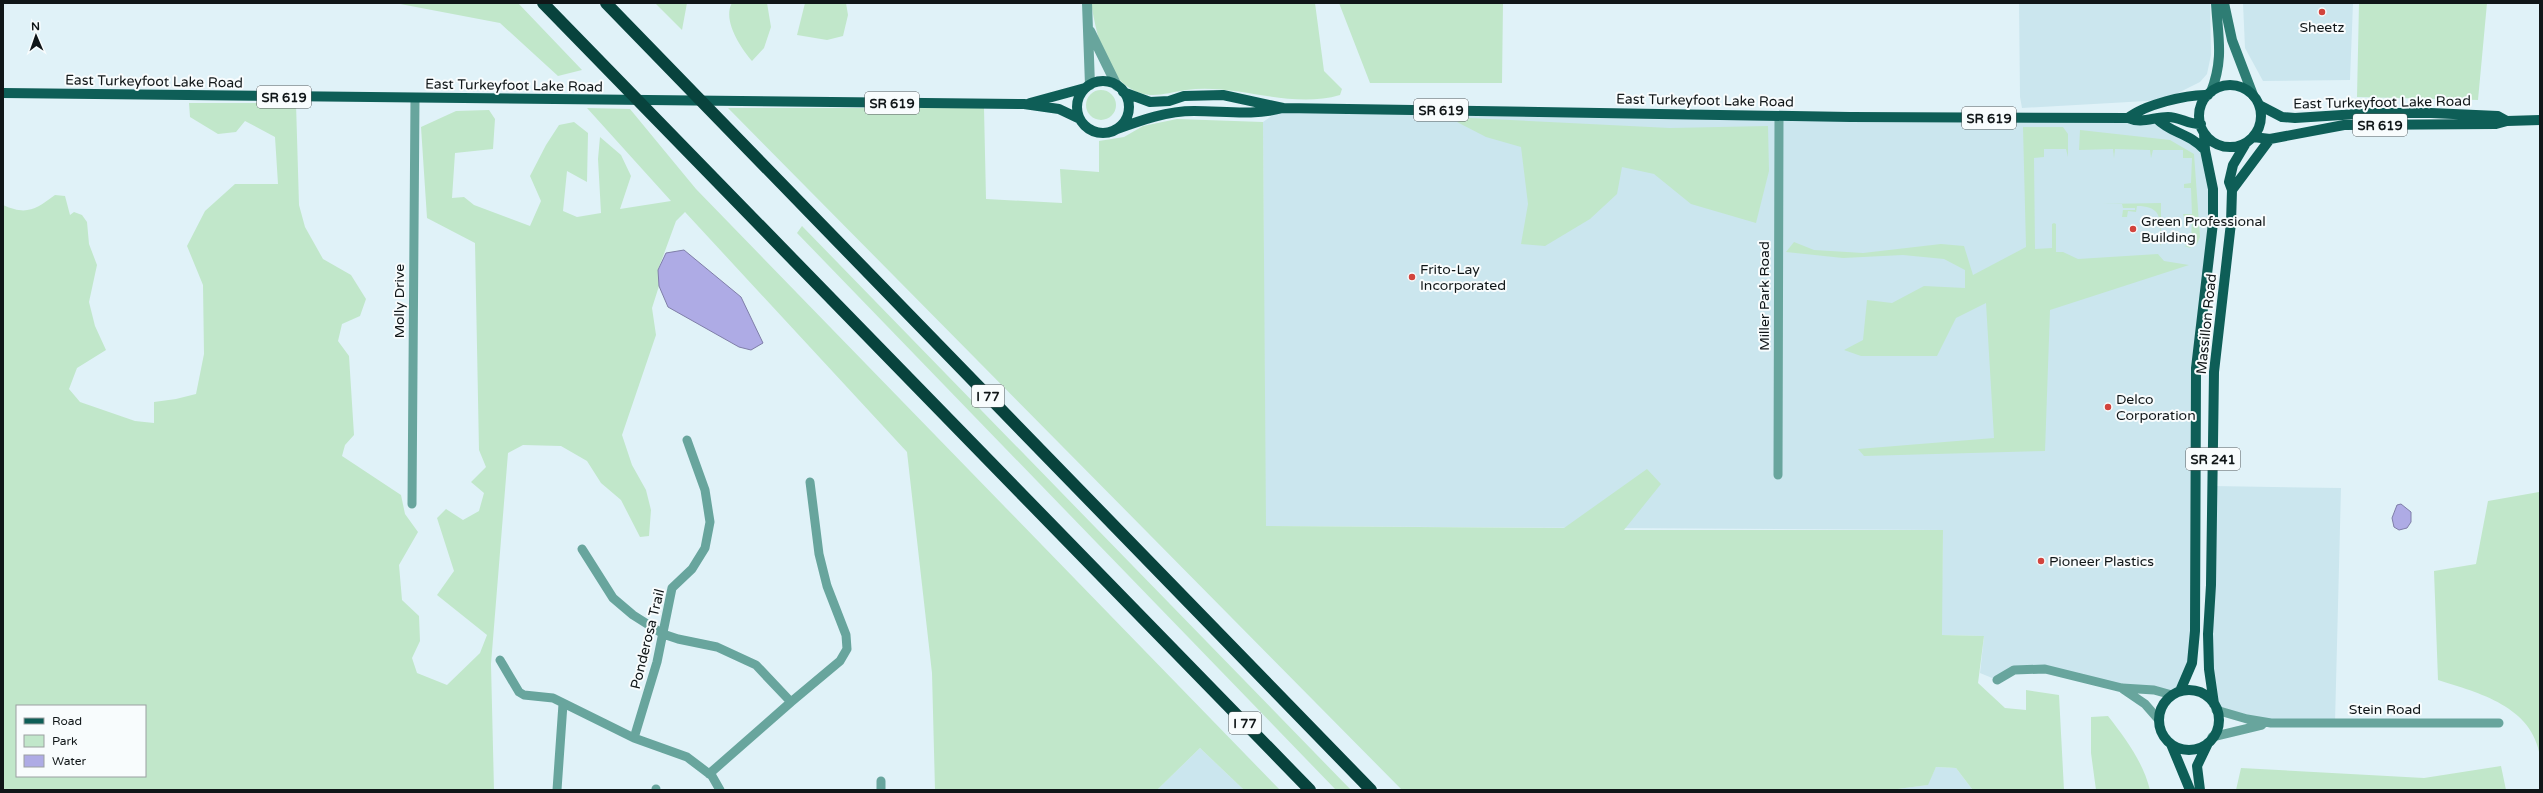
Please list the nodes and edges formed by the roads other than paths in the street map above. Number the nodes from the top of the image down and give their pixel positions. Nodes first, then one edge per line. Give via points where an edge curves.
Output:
1 (543, 3) edge
2 (606, 3) edge
3 (1087, 3) edge
4 (2216, 3) edge
5 (2224, 3) edge
6 (1089, 29) junction
7 (1088, 87) junction
8 (1120, 89) junction
9 (3, 93) edge
10 (2210, 94) junction
11 (2253, 95) junction
12 (415, 98) junction
13 (1024, 104) junction
14 (2259, 105) junction
15 (1283, 108) junction
16 (1779, 116) junction
17 (2128, 118) junction
18 (1080, 119) junction
19 (2157, 119) junction
20 (2540, 120) edge
21 (2507, 121) junction
22 (2202, 128) junction
23 (1117, 129) junction
24 (2270, 139) junction
25 (2249, 140) junction
26 (2205, 150) junction
27 (2232, 190) junction
28 (687, 440) dead end
29 (1778, 475) dead end
30 (810, 482) dead end
31 (412, 504) dead end
32 (582, 549) dead end
33 (663, 634) junction
34 (500, 660) dead end
35 (1998, 680) dead end
36 (2122, 688) junction
37 (2176, 693) junction
38 (790, 702) junction
39 (563, 704) junction
40 (2215, 707) junction
41 (2159, 720) junction
42 (2271, 723) junction
43 (2499, 723) dead end
44 (634, 738) junction
45 (2210, 740) junction
46 (2171, 744) junction
47 (709, 774) junction
48 (557, 790) edge
49 (720, 790) edge
50 (1310, 790) edge
51 (1371, 790) edge
52 (2190, 790) edge
53 (2200, 790) edge

1 - 50 highway, I 77
2 - 51 highway, I 77
3 - 6 street
4 - 10 main road via 2220,58
5 - 11 main road via 2232,40
6 - 7 street
6 - 8 street
7 - 8 main road via 1101,82
7 - 13 main road, East Turkeyfoot Lake Road
7 - 18 main road via 1077,103
8 - 15 main road, East Turkeyfoot Lake Road via 1150,102 1169,101 1184,96 1223,94
8 - 23 main road via 1127,99 1127,116
9 - 12 main road, East Turkeyfoot Lake Road / SR 619
10 - 11 main road via 2229,85 2238,86
10 - 17 main road, East Turkeyfoot Lake Road / SR 619 via 2196,94 2136,111
10 - 22 main road via 2201,106
11 - 14 main road
12 - 13 main road, East Turkeyfoot Lake Road / SR 619
12 - 31 street, Molly Drive
13 - 18 main road, East Turkeyfoot Lake Road via 1059,109
14 - 21 main road, East Turkeyfoot Lake Road / SR 619 via 2282,117 2295,118 2373,113 2431,113 2498,116
14 - 25 main road via 2261,120
15 - 16 main road, East Turkeyfoot Lake Road / SR 619
15 - 23 main road, East Turkeyfoot Lake Road via 1262,113 1193,111 1160,114
16 - 17 main road, East Turkeyfoot Lake Road / SR 619
16 - 29 street, Miller Park Road
17 - 19 main road, East Turkeyfoot Lake Road / SR 619 via 2135,121
18 - 23 main road via 1085,126 1096,132
19 - 22 main road, East Turkeyfoot Lake Road / SR 619 via 2182,119
19 - 26 main road via 2164,126 2186,134
20 - 21 main road, East Turkeyfoot Lake Road / SR 619
21 - 24 main road, East Turkeyfoot Lake Road / SR 619 via 2496,124 2344,125
22 - 25 main road via 2210,140 2223,145 2237,146
22 - 26 main road, Massillon Road / SR 241
24 - 25 main road, East Turkeyfoot Lake Road / SR 619
24 - 27 main road
25 - 27 main road, Massillon Road / SR 241 via 2233,165 2229,182
26 - 37 main road, Massillon Road / SR 241 via 2213,189 2213,223 2196,368 2195,631 2192,663
27 - 40 main road, Massillon Road / SR 241 via 2231,223 2214,372 2212,585 2208,634
28 - 33 street, Ponderosa Trail via 705,490 710,522 705,548 692,569 672,588
30 - 38 street via 819,554 827,586 843,624 847,648 840,661
32 - 33 street via 613,598 633,615
33 - 38 street via 737,654 756,665
33 - 44 street, Ponderosa Trail
34 - 39 street via 519,692 524,695 553,698
35 - 36 street via 2014,670 2045,669
36 - 37 street
36 - 41 street via 2145,704
37 - 40 main road via 2200,692
37 - 41 main road, SR 241 via 2165,702
38 - 47 street
39 - 44 street
39 - 48 street
40 - 42 street, Stein Road via 2247,719
40 - 45 main road, SR 241 via 2218,725
41 - 46 main road via 2160,729
42 - 43 street, Stein Road
42 - 45 street, Stein Road via 2241,728
44 - 47 street via 687,757
45 - 46 main road via 2190,750
45 - 53 main road, SR 241 via 2197,766
46 - 52 main road
47 - 49 street

